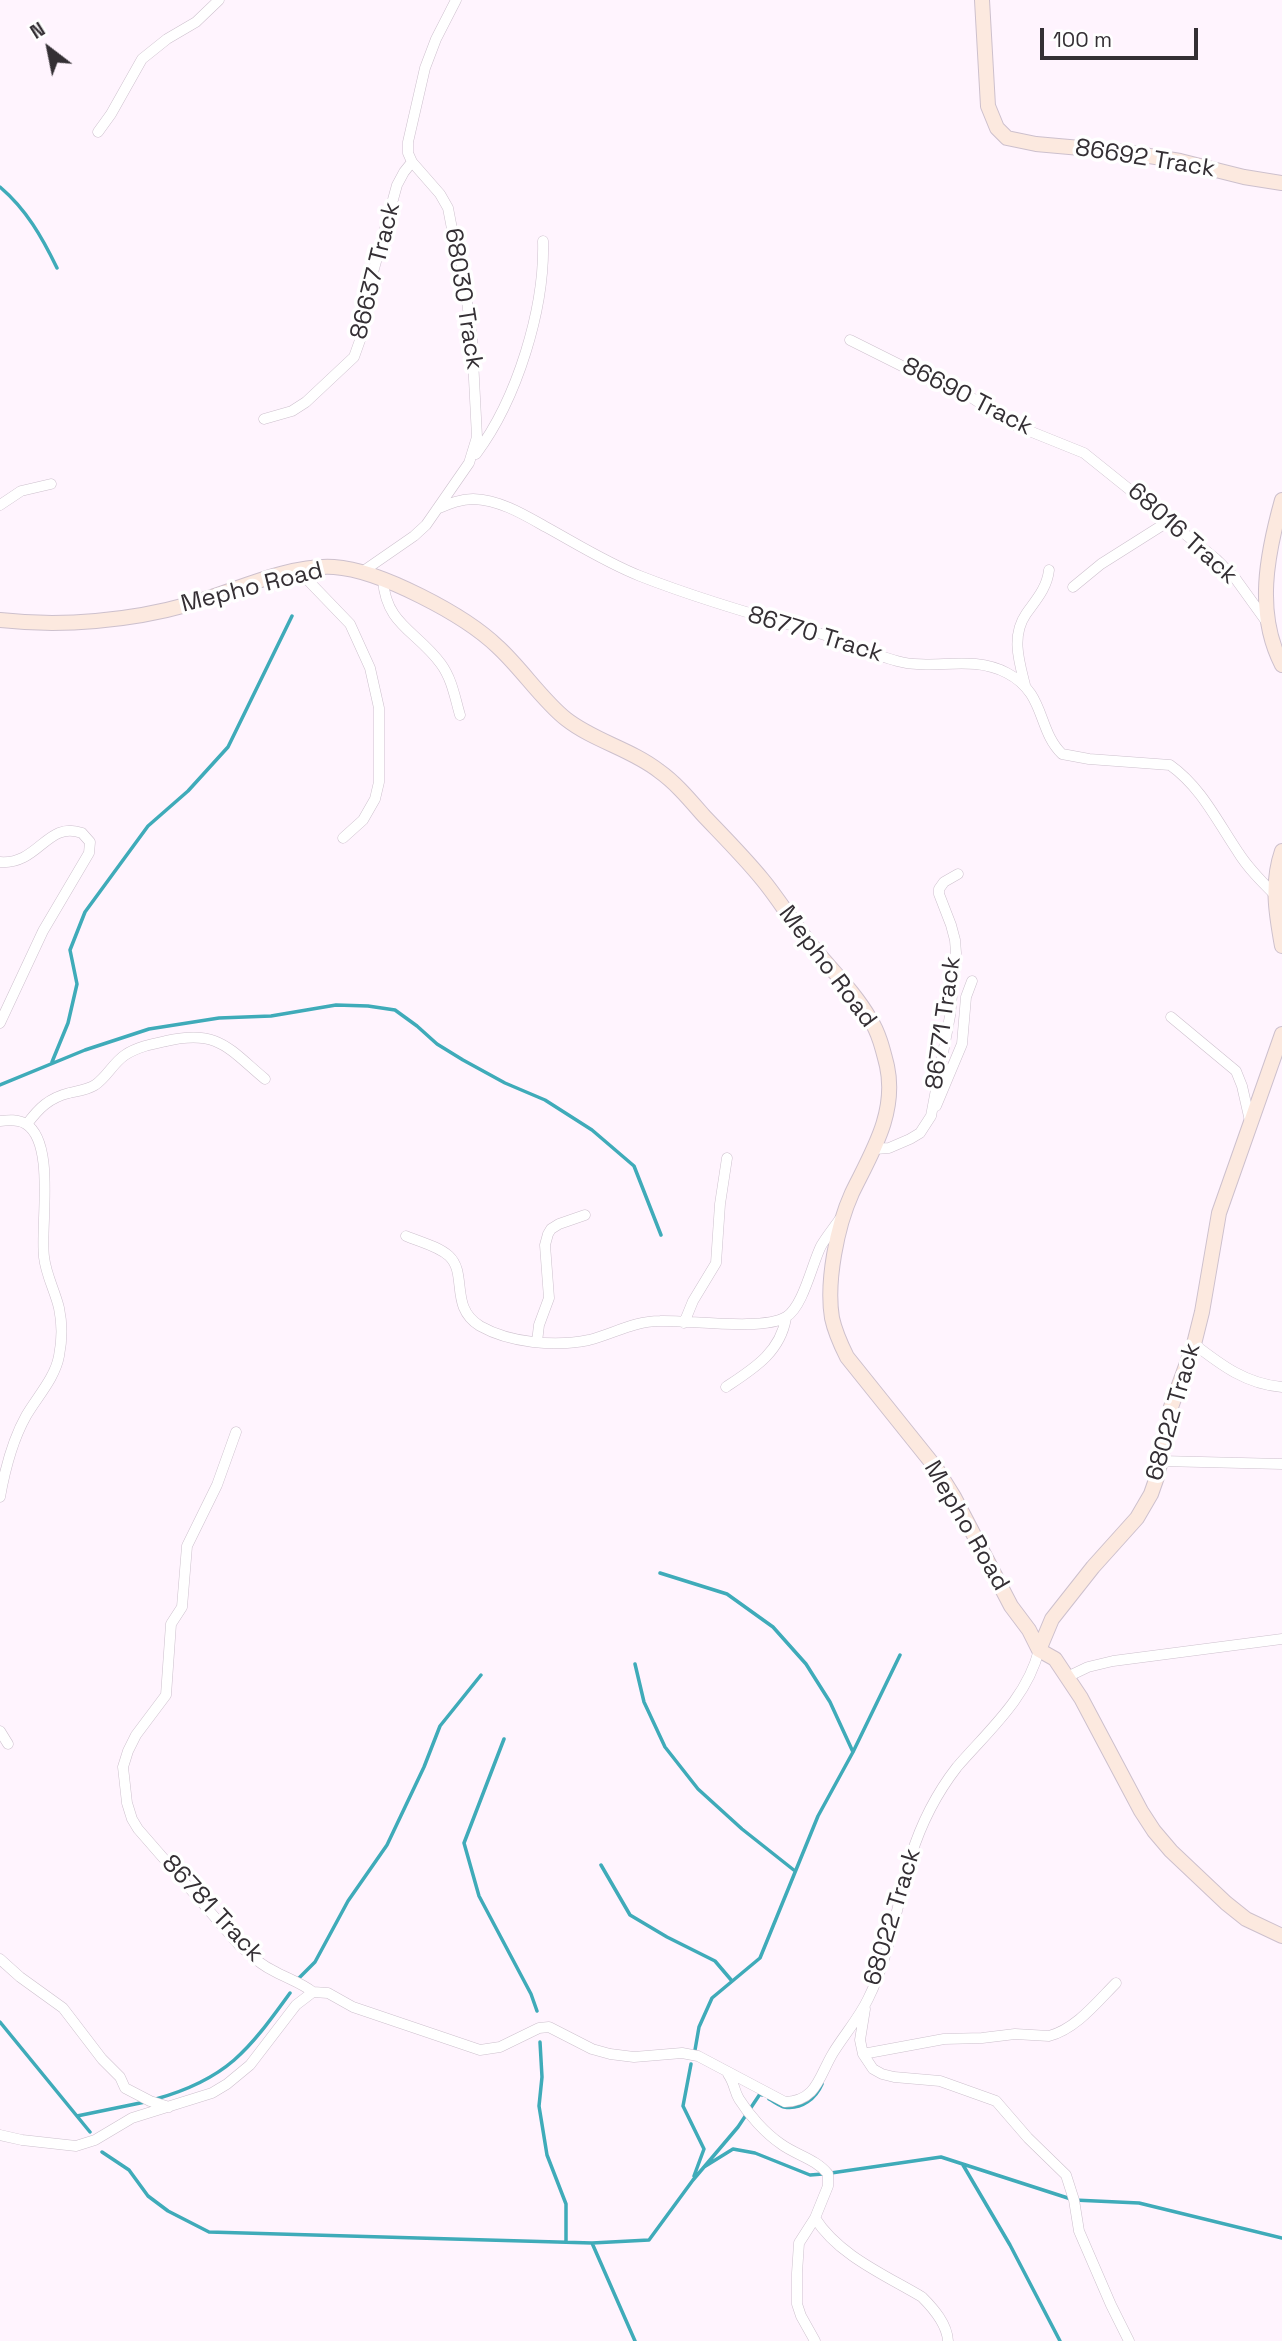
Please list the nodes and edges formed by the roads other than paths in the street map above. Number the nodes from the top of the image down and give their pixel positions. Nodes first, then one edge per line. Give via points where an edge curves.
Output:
1 (219, 0) edge
2 (456, 0) edge
3 (982, 0) edge
4 (97, 132) dead end
5 (412, 162) junction
6 (1282, 183) edge
7 (543, 241) dead end
8 (850, 340) dead end
9 (264, 419) dead end
10 (1084, 453) joint
11 (469, 463) junction
12 (51, 484) dead end
13 (0, 505) edge
14 (1281, 507) edge
15 (437, 509) junction
16 (1169, 521) junction
17 (1049, 570) dead end
18 (299, 571) junction
19 (362, 572) junction
20 (383, 580) junction
21 (1073, 587) dead end
22 (0, 620) edge
23 (1266, 621) junction
24 (1282, 665) edge
25 (1025, 686) junction
26 (460, 715) dead end
27 (343, 838) dead end
28 (1282, 851) edge
29 (0, 862) edge
30 (958, 874) dead end
31 (1274, 894) junction
32 (1282, 946) edge
33 (972, 981) dead end
34 (1171, 1017) dead end
35 (0, 1023) edge
36 (1282, 1034) edge
37 (265, 1079) dead end
38 (931, 1116) junction
39 (0, 1121) edge
40 (1250, 1121) junction
41 (27, 1124) junction
42 (875, 1149) junction
43 (727, 1158) dead end
44 (844, 1214) junction
45 (585, 1215) dead end
46 (406, 1236) dead end
47 (786, 1318) junction
48 (684, 1323) junction
49 (537, 1342) junction
50 (1194, 1344) junction
51 (726, 1387) dead end
52 (1282, 1387) edge
53 (236, 1432) dead end
54 (1161, 1461) junction
55 (1282, 1464) edge
56 (0, 1497) edge
57 (1282, 1639) edge
58 (1039, 1650) junction
59 (1067, 1677) junction
60 (0, 1731) edge
61 (8, 1744) dead end
62 (1282, 1936) edge
63 (0, 1959) edge
64 (1116, 1983) dead end
65 (313, 1992) junction
66 (867, 2002) junction
67 (863, 2054) junction
68 (726, 2071) junction
69 (169, 2107) junction
70 (0, 2135) edge
71 (814, 2218) junction
72 (815, 2341) edge
73 (948, 2341) edge
74 (1129, 2341) edge

1 - 4 street via 142,59
2 - 5 street via 425,68 408,142
3 - 6 street, 86692 Track via 988,106 1007,138 1167,159
5 - 9 street, 86637 Track via 397,185 354,357 306,402
5 - 11 street, 68030 Track via 448,208 463,270 478,427
7 - 11 street via 541,293 515,382 492,430
8 - 10 street, 86690 Track via 969,396 1012,424
10 - 16 street, 68016 Track
11 - 15 street, 68030 Track
12 - 13 street via 21,491
14 - 23 street via 1269,561
15 - 19 street, 68030 Track via 414,536
15 - 25 street, 86770 Track via 472,499 504,505 618,567 739,611 898,661 990,667
16 - 21 street
16 - 23 street, 68016 Track via 1226,568
17 - 25 street via 1044,588 1020,626 1017,650
18 - 19 street, Mepho Road via 332,567
18 - 22 street, Mepho Road via 148,614 81,622
18 - 27 street via 350,624 370,668 379,708 375,799 363,820
19 - 20 street, Mepho Road
20 - 26 street via 384,596 394,617 443,667
20 - 42 street, Mepho Road via 467,622 496,644 563,717 660,771 763,880 854,995 881,1043 889,1093
23 - 24 street, 68016 Track
25 - 31 street via 1062,754 1170,765 1195,788 1249,867
28 - 31 street
29 - 35 street via 30,855 50,837 65,831 82,833 90,842 89,853 43,931
30 - 38 street, 86771 Track via 944,883 939,894 956,953 950,1016
31 - 32 street
33 - 38 street via 961,1044
34 - 40 street via 1236,1071
36 - 40 street, 68022 Track
37 - 41 street via 213,1039 170,1040 124,1055 93,1086 51,1099
38 - 42 street, 86771 Track via 910,1139
39 - 41 street
40 - 50 street, 68022 Track via 1219,1213
41 - 56 street via 37,1140 45,1171 43,1254 60,1309 59,1354 19,1430
42 - 44 street, Mepho Road
43 - 48 street via 716,1263
44 - 47 street via 821,1247 797,1306
44 - 58 street, Mepho Road via 832,1279 831,1315 838,1339 866,1383 936,1468
45 - 49 street via 559,1224 548,1234 549,1298
46 - 49 street via 451,1258 469,1318 505,1338
47 - 48 street via 761,1323
47 - 51 street via 770,1354
48 - 49 street via 641,1322 588,1340
50 - 52 street via 1241,1377
50 - 54 street, 68022 Track via 1171,1407
53 - 65 street, 86781 Track via 187,1546 182,1607 171,1624 166,1695 128,1751 124,1784 132,1819 239,1945 270,1969
54 - 55 street
54 - 58 street, 68022 Track via 1145,1505 1052,1619
57 - 59 street via 1114,1661
58 - 59 street, Mepho Road via 1055,1659
58 - 66 street, 68022 Track via 1023,1689 957,1768 924,1820
59 - 62 street, Mepho Road via 1154,1831 1226,1903 1246,1919
60 - 61 street
63 - 69 street via 63,2008 125,2088
64 - 67 street via 1078,2019 1049,2036 944,2039
65 - 68 street, 68022 Track via 328,1993 354,2007 480,2050 500,2048 549,2028 610,2054 682,2053
65 - 69 street via 296,2005 240,2076 212,2093
66 - 67 street via 860,2040
66 - 68 street, 68022 Track via 815,2089 795,2102 785,2102
67 - 74 street via 881,2074 940,2081 996,2101 1057,2165 1066,2175 1090,2258
68 - 71 street via 737,2096 768,2134 828,2174 828,2186
69 - 70 street via 132,2118 76,2146
71 - 72 street via 799,2243 797,2304
71 - 73 street via 833,2242 922,2297 945,2326

